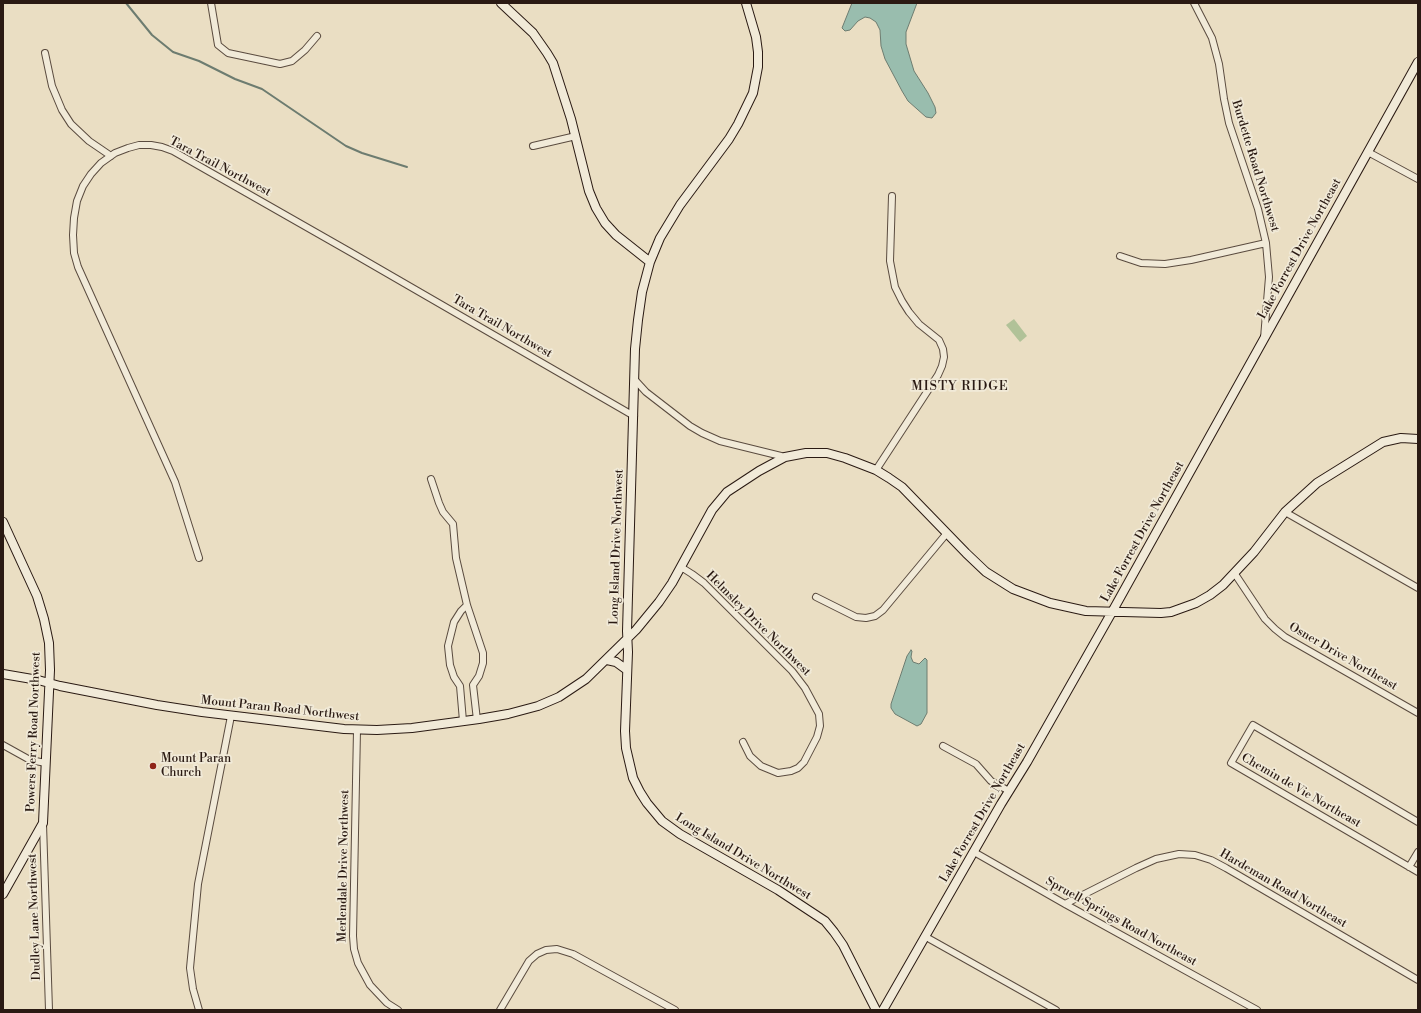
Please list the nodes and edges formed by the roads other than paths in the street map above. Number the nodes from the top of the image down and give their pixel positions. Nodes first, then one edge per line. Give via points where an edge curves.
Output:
1 (211, 3) edge
2 (501, 3) edge
3 (746, 3) edge
4 (1194, 3) edge
5 (317, 36) dead end
6 (45, 53) dead end
7 (1418, 62) edge
8 (576, 136) junction
9 (533, 146) dead end
10 (1368, 152) junction
11 (111, 156) junction
12 (1418, 179) edge
13 (892, 196) dead end
14 (1266, 243) junction
15 (1120, 256) dead end
16 (650, 262) junction
17 (1263, 340) junction
18 (635, 380) junction
19 (634, 416) junction
20 (1418, 439) edge
21 (785, 457) junction
22 (876, 470) junction
23 (431, 479) dead end
24 (1285, 512) junction
25 (3, 522) edge
26 (947, 533) junction
27 (199, 558) dead end
28 (681, 567) junction
29 (1235, 574) junction
30 (1418, 588) edge
31 (816, 597) dead end
32 (467, 604) junction
33 (1112, 612) junction
34 (627, 640) junction
35 (607, 660) junction
36 (627, 670) junction
37 (3, 674) edge
38 (50, 683) junction
39 (473, 685) junction
40 (460, 686) junction
41 (1418, 713) edge
42 (231, 716) junction
43 (477, 720) junction
44 (463, 721) junction
45 (357, 730) junction
46 (743, 742) dead end
47 (3, 745) edge
48 (943, 746) dead end
49 (46, 763) junction
50 (1009, 791) junction
51 (1418, 822) edge
52 (43, 823) junction
53 (974, 852) junction
54 (1418, 852) edge
55 (1409, 867) junction
56 (1418, 872) edge
57 (3, 894) edge
58 (1065, 904) junction
59 (926, 937) junction
60 (1418, 980) edge
61 (49, 1010) edge
62 (199, 1010) edge
63 (398, 1010) edge
64 (500, 1010) edge
65 (675, 1010) edge
66 (876, 1010) edge
67 (883, 1010) edge
68 (1056, 1010) edge
69 (1257, 1010) edge

1 - 5 street via 218,45 228,53 280,64 292,61
2 - 8 street via 533,33 548,53 558,76
3 - 16 street, Long Island Drive Northwest via 758,52 753,93 729,139 672,216
4 - 14 street, Burdette Road Northwest via 1212,38 1229,123 1258,209
6 - 11 street via 52,86 62,110 71,124 89,141
7 - 10 street, Lake Forrest Drive Northeast
8 - 9 street
8 - 16 street via 589,191 596,208 616,235
10 - 12 street
10 - 17 street, Lake Forrest Drive Northeast
11 - 19 street, Tara Trail Northwest via 139,145 173,151
11 - 27 street, Tara Trail Northwest via 101,163 83,186 74,218 74,253 175,482
13 - 22 street via 890,260 895,288 919,324 939,340 944,357 938,375
14 - 15 street via 1165,264 1141,263
14 - 17 street, Burdette Road Northwest via 1269,277
16 - 18 street, Long Island Drive Northwest via 638,320
17 - 33 street, Lake Forrest Drive Northeast
18 - 19 street, Long Island Drive Northwest
18 - 21 street via 646,392 702,433 720,441
19 - 34 street, Long Island Drive Northwest
20 - 24 street, Mount Paran Road Northwest via 1401,438 1375,446 1317,483
21 - 22 street, Mount Paran Road Northwest via 827,453
21 - 28 street, Mount Paran Road Northwest via 722,497 712,510
22 - 26 street, Mount Paran Road Northwest via 902,487
23 - 32 street via 438,503 454,524 456,558
24 - 29 street, Mount Paran Road Northwest
24 - 30 street
25 - 38 street, Powers Ferry Road Northwest via 37,596 44,619 49,643
26 - 31 street via 883,610 875,616 856,617
26 - 33 street, Mount Paran Road Northwest via 986,572 1013,589 1050,603 1086,611
28 - 34 street, Mount Paran Road Northwest via 659,602
28 - 46 street, Helmsley Drive Northwest via 704,583 792,671 805,688 818,714 820,726 817,737 804,762 791,771 778,773 761,766 750,756
29 - 33 street, Mount Paran Road Northwest via 1210,595 1180,609 1161,613
29 - 41 street, Osner Drive Northeast via 1266,619 1285,637
32 - 39 street via 484,653 479,676
32 - 40 street via 454,622 448,646 450,665
33 - 50 street, Lake Forrest Drive Northeast
34 - 35 street, Mount Paran Road Northwest
34 - 36 street, Long Island Drive Northwest
35 - 36 street via 616,662
35 - 43 street, Mount Paran Road Northwest via 586,679 559,697 538,706
36 - 66 street, Long Island Drive Northwest via 626,748 634,778 647,803 662,821 680,834 778,890 824,921 843,945
37 - 38 street, Mount Paran Road Northwest
38 - 42 street, Mount Paran Road Northwest via 157,705
38 - 49 street, Powers Ferry Road Northwest
39 - 40 street
39 - 43 street
40 - 44 street
42 - 45 street, Mount Paran Road Northwest
42 - 62 street via 198,883 190,968
43 - 44 street, Mount Paran Road Northwest
44 - 45 street, Mount Paran Road Northwest via 412,728
45 - 63 street, Merlendale Drive Northwest via 354,950 370,985 387,1003
47 - 49 street via 30,760
48 - 50 street via 976,764 990,781
49 - 52 street, Powers Ferry Road Northwest
50 - 53 street, Lake Forrest Drive Northeast
51 - 55 street, Chemin de Vie Northeast via 1253,725 1231,763
52 - 57 street, Powers Ferry Road Northwest
52 - 61 street, Dudley Lane Northwest
53 - 58 street, Spruell Springs Road Northeast
53 - 59 street, Lake Forrest Drive Northeast
54 - 55 street
55 - 56 street, Chemin de Vie Northeast
58 - 60 street, Hardeman Road Northeast via 1156,859 1178,854 1195,855 1226,868
58 - 69 street, Spruell Springs Road Northeast
59 - 67 street, Lake Forrest Drive Northeast
59 - 68 street
64 - 65 street via 529,961 542,952 557,949 573,954

